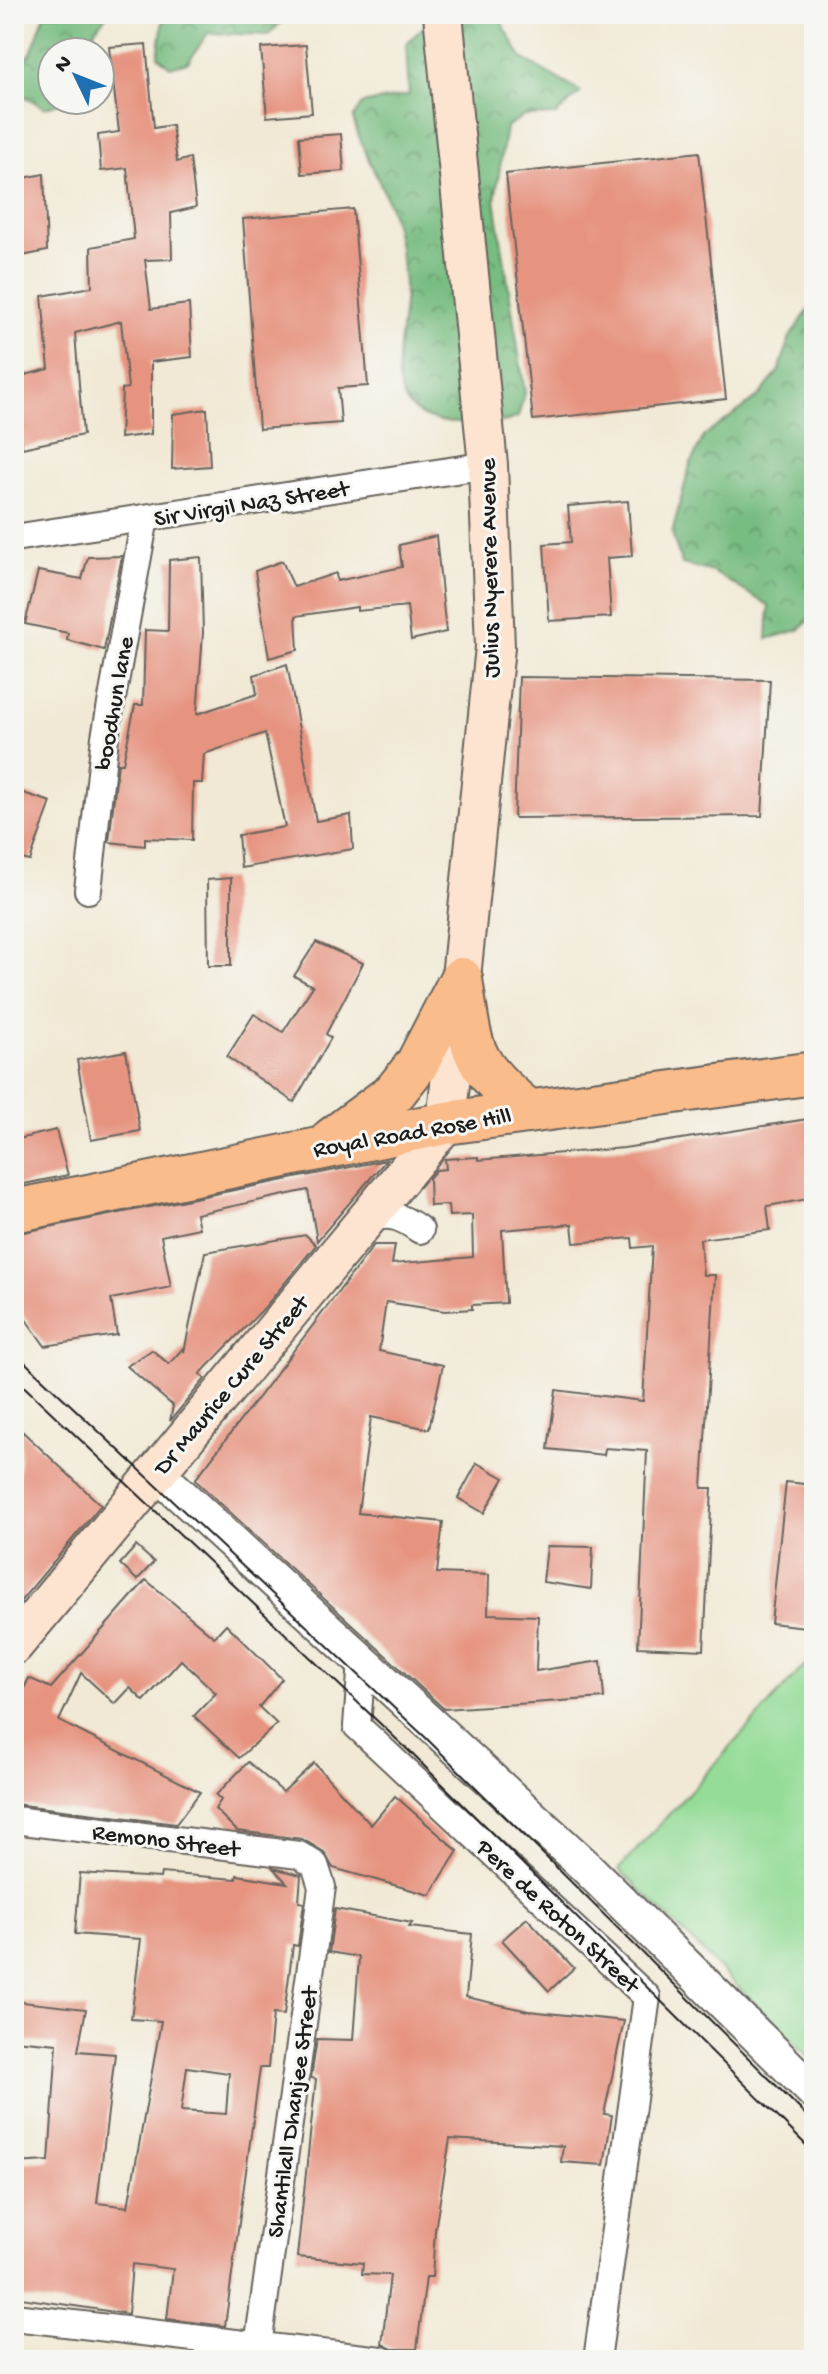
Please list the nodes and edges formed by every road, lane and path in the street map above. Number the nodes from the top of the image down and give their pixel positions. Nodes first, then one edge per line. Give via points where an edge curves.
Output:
1 (443, 14) edge
2 (488, 465) junction
3 (145, 518) junction
4 (14, 538) edge
5 (88, 890) dead end
6 (461, 979) junction
7 (814, 1073) edge
8 (528, 1111) junction
9 (446, 1123) junction
10 (321, 1147) junction
11 (14, 1211) edge
12 (367, 1220) junction
13 (420, 1230) dead end
14 (157, 1473) junction
15 (14, 1645) edge
16 (362, 1661) junction
17 (14, 1820) edge
18 (315, 1865) joint
19 (814, 2092) edge
20 (14, 2317) edge
21 (257, 2353) edge
22 (381, 2360) edge
23 (597, 2360) edge

1 - 2 main road, Julius Nyerere Avenue
2 - 3 street, Sir Virgil Naz Street
2 - 6 main road, Julius Nyerere Avenue via 495,647
3 - 4 street, Sir Virgil Naz Street
3 - 5 street, boodhun lane via 105,737
6 - 8 main road via 477,1062
6 - 9 main road, Julius Nyerere Avenue
6 - 10 main road via 417,1064 394,1093
7 - 8 main road, Royal Road Rose Hill
8 - 9 main road, Royal Road Rose Hill
9 - 10 main road, Royal Road Rose Hill
9 - 12 main road, Dr Maurice Cure Street
10 - 11 main road, Royal Road Rose Hill
12 - 13 street via 393,1215
12 - 14 main road, Dr Maurice Cure Street
14 - 15 main road, Dr Maurice Cure Street
14 - 16 street
16 - 19 street via 669,1946
16 - 23 street, Pere de Roton Street via 357,1726 647,1997
17 - 18 street, Remono Street via 299,1855
18 - 21 street, Shantilall Dhanjee Street via 322,1887
20 - 21 street
21 - 22 street

